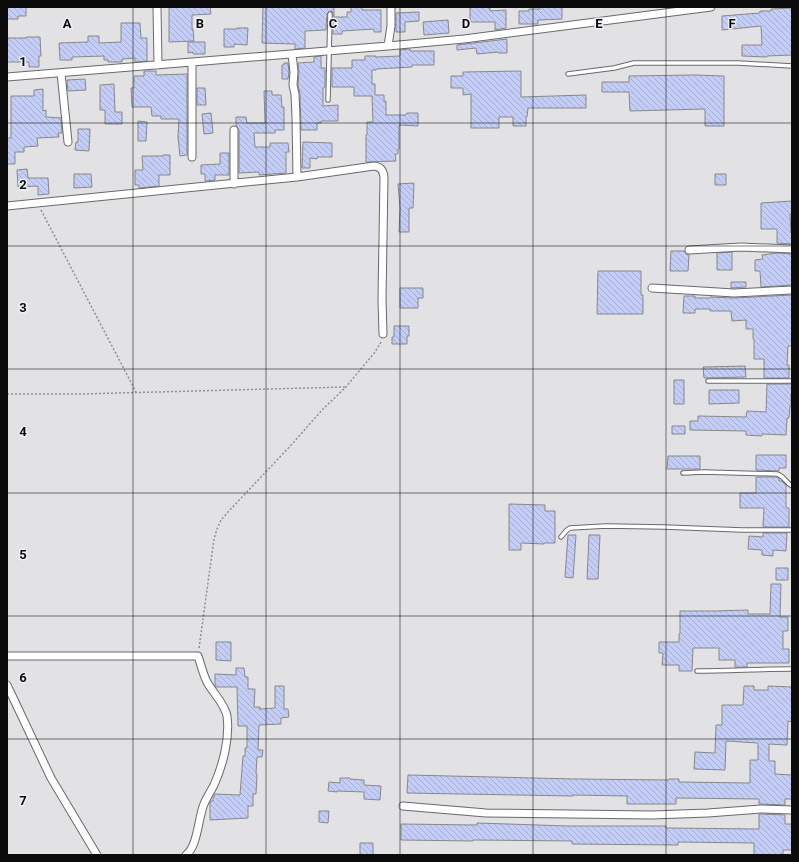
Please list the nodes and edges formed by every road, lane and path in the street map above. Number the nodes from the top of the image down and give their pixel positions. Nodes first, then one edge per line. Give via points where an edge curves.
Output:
1 (157, 7) edge
2 (391, 7) edge
3 (711, 7) edge
4 (330, 14) dead end
5 (388, 46) junction
6 (329, 50) junction
7 (292, 54) junction
8 (192, 62) junction
9 (158, 65) junction
10 (792, 66) edge
11 (62, 73) junction
12 (568, 74) dead end
13 (7, 77) edge
14 (328, 100) dead end
15 (234, 130) dead end
16 (68, 142) dead end
17 (192, 157) dead end
18 (297, 177) junction
19 (234, 184) junction
20 (37, 202) junction
21 (7, 206) edge
22 (792, 249) edge
23 (689, 250) dead end
24 (652, 288) dead end
25 (792, 290) edge
26 (383, 334) joint
27 (708, 381) dead end
28 (792, 381) edge
29 (346, 387) junction
30 (136, 392) junction
31 (7, 394) edge
32 (683, 473) dead end
33 (792, 486) edge
34 (792, 530) edge
35 (561, 537) dead end
36 (7, 656) edge
37 (198, 656) junction
38 (792, 669) edge
39 (697, 671) dead end
40 (7, 685) edge
41 (403, 806) dead end
42 (792, 810) edge
43 (97, 855) edge
44 (186, 855) edge

1 - 9 street
2 - 5 street
3 - 5 street via 464,39
4 - 6 lane
5 - 6 street
6 - 7 street
6 - 14 lane
7 - 8 street
7 - 18 street
8 - 9 street
8 - 17 street
9 - 11 street
10 - 12 lane via 639,63
11 - 13 street
11 - 16 street
15 - 19 street
18 - 19 street
18 - 26 street via 374,166 381,168 384,184
19 - 20 street
20 - 21 street
20 - 30 path
22 - 23 street via 741,247
24 - 25 street via 734,293
26 - 29 path via 375,352
27 - 28 lane
29 - 30 path
29 - 37 path via 221,520 214,539
30 - 31 path
32 - 33 lane via 777,474
34 - 35 lane via 606,526 570,528
36 - 37 street
37 - 44 street via 207,681 225,710 227,732 220,770 204,804 192,849
38 - 39 lane
40 - 43 street via 51,778
41 - 42 street via 486,813 652,815 761,808

